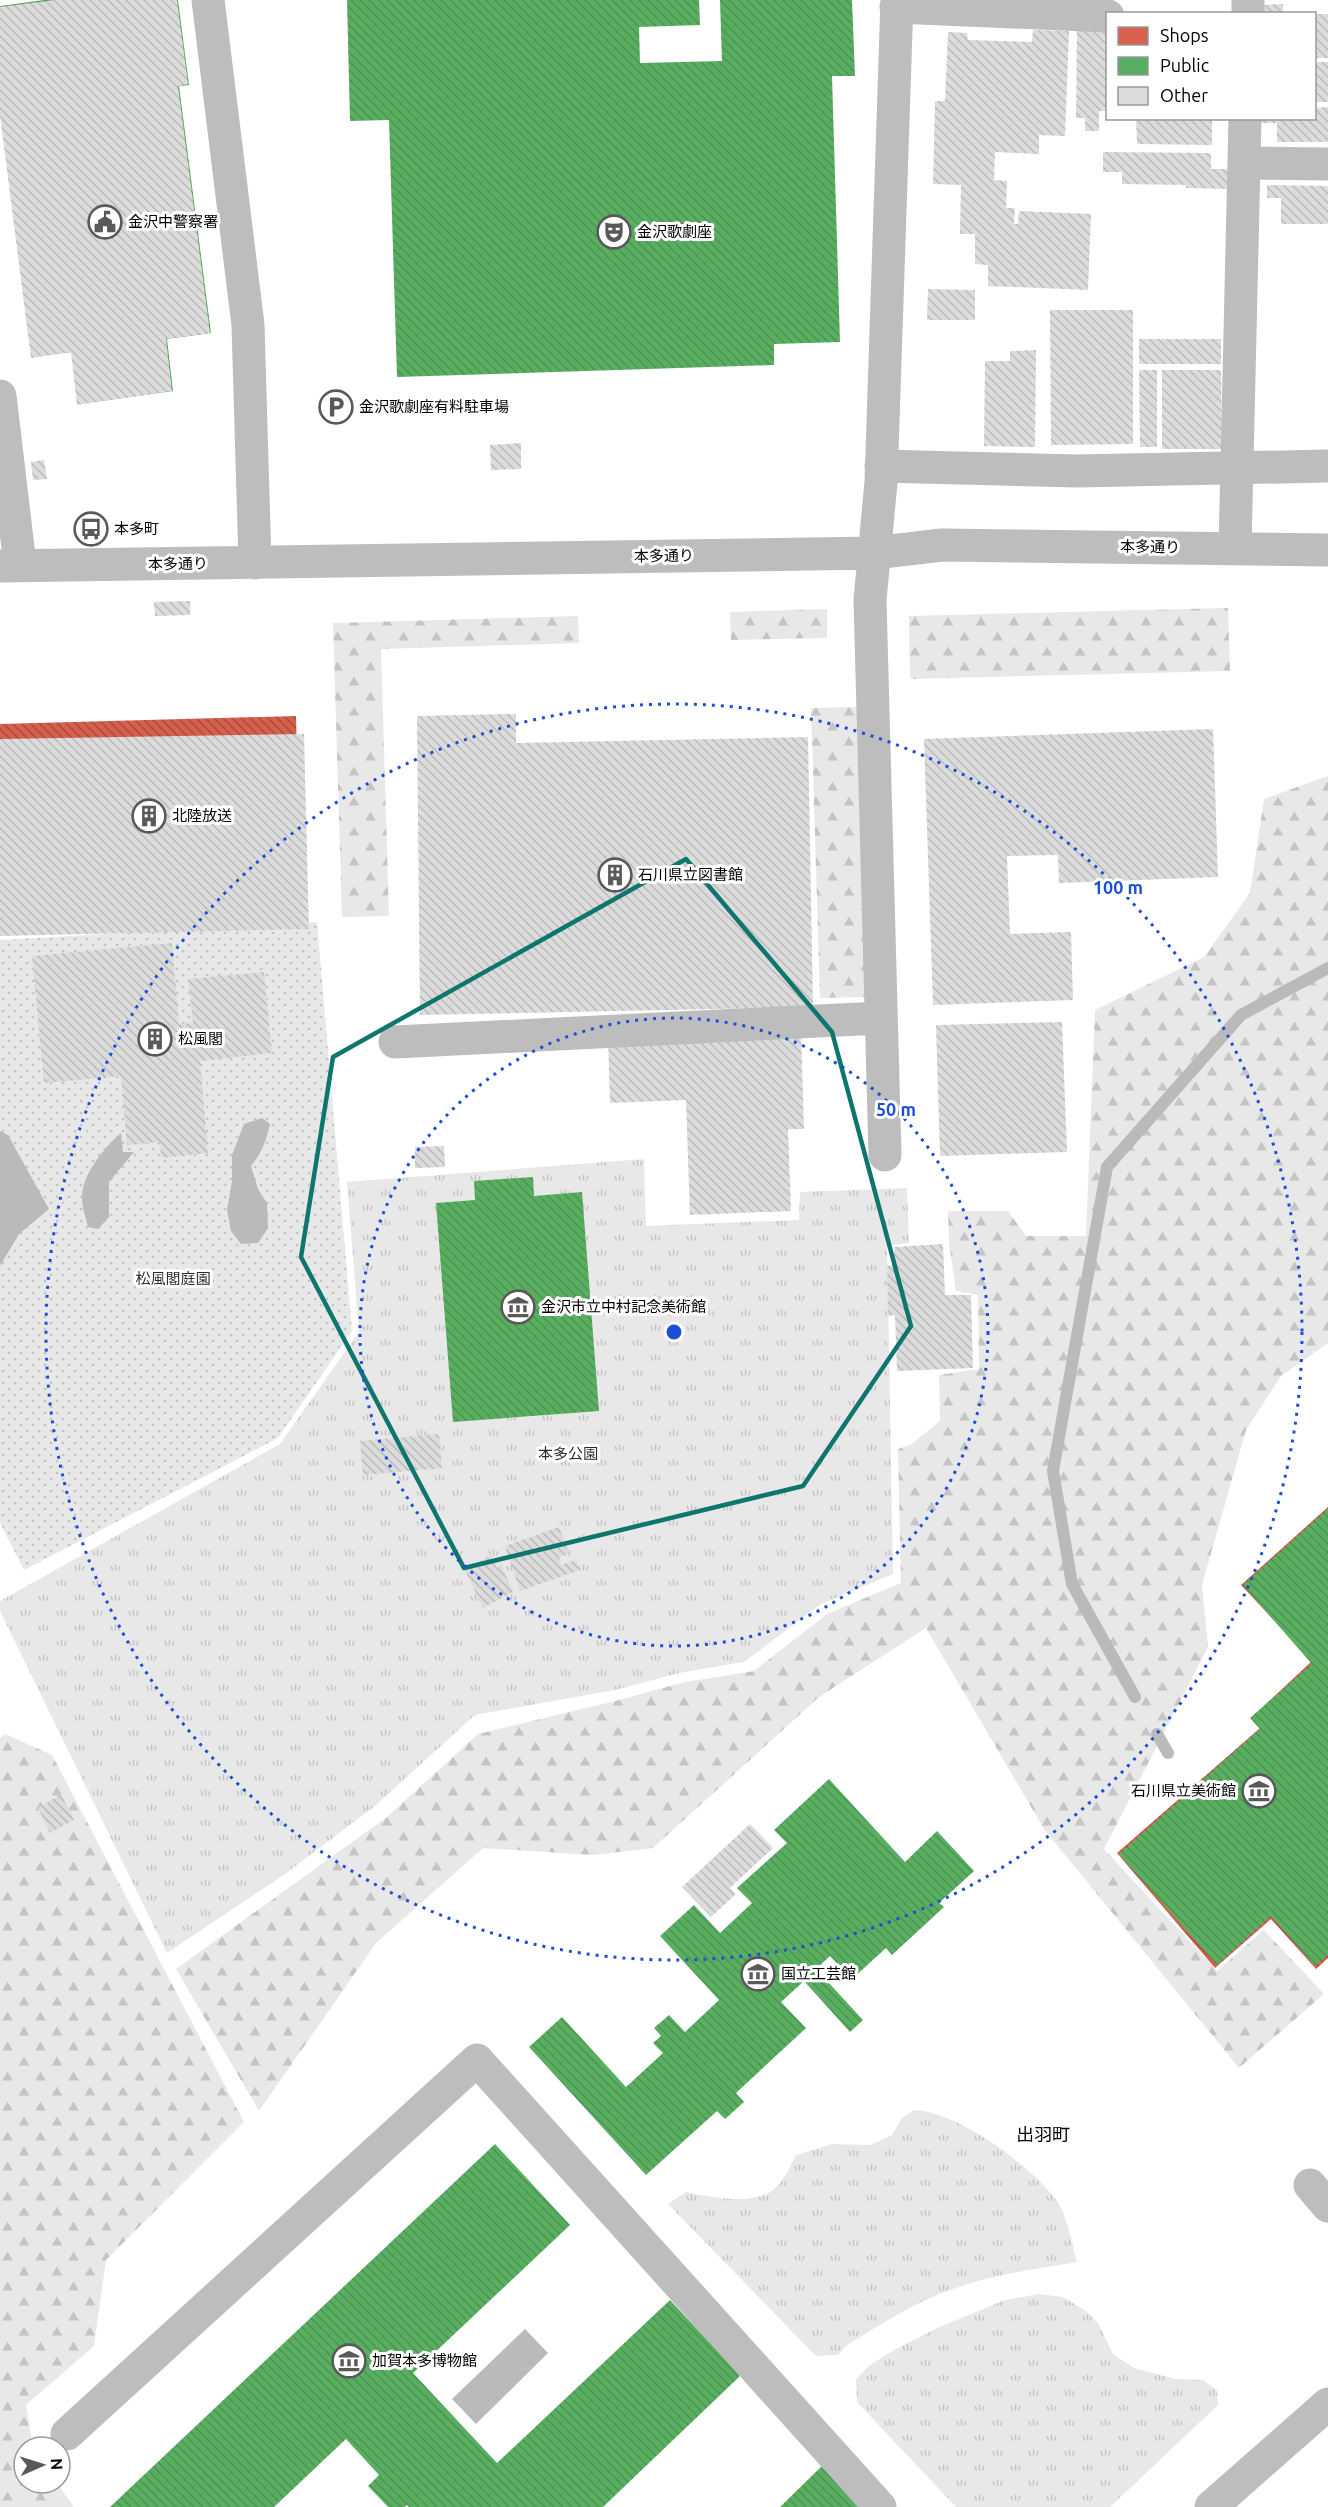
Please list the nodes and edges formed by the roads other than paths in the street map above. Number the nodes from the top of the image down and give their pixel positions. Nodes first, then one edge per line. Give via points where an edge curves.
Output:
1 (208, 0) edge
2 (896, 4) edge
3 (1106, 16) edge
4 (1245, 120) edge
5 (1244, 163) junction
6 (1328, 164) edge
7 (0, 396) edge
8 (881, 466) junction
9 (1328, 466) edge
10 (1237, 468) junction
11 (1235, 548) junction
12 (1328, 550) edge
13 (874, 553) junction
14 (255, 563) junction
15 (10, 565) edge
16 (880, 1018) junction
17 (395, 1042) dead end
18 (885, 1155) dead end
19 (1328, 2404) edge
20 (67, 2434) dead end
21 (880, 2507) edge
22 (1211, 2507) edge

1 - 14 street via 248,325
2 - 3 street
2 - 8 street
4 - 5 street
5 - 6 street
5 - 10 street
7 - 15 street
8 - 10 street via 1077,471
8 - 13 street
9 - 10 street
10 - 11 street
11 - 12 street, 本多通り
11 - 13 street, 本多通り via 942,545
13 - 14 street, 本多通り
13 - 16 street via 870,600
14 - 15 street, 本多通り
16 - 17 street
16 - 18 street
19 - 22 street
20 - 21 street via 477,2060

